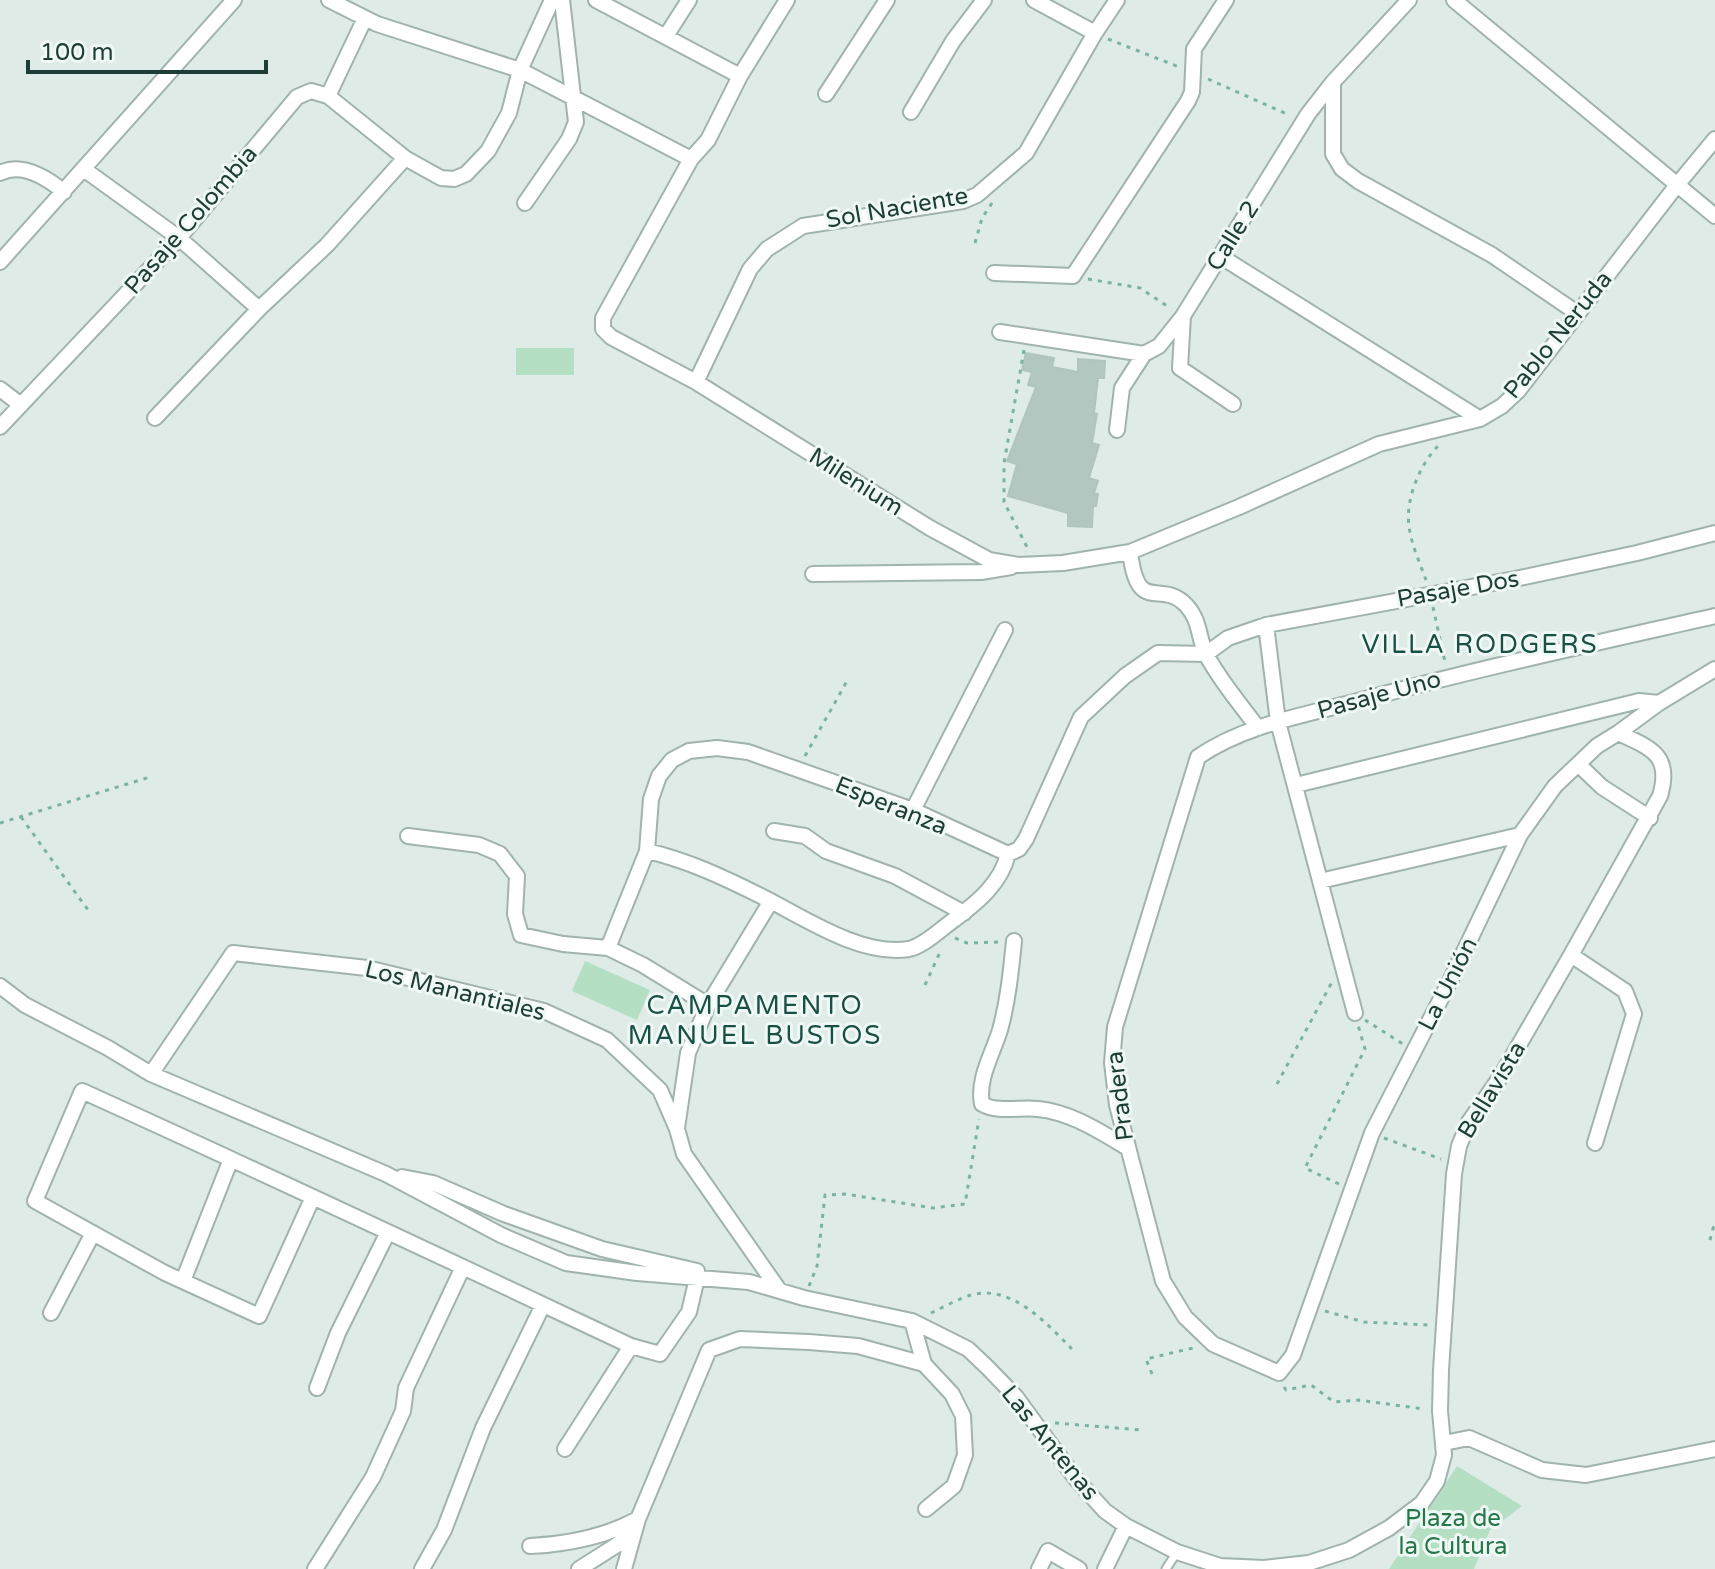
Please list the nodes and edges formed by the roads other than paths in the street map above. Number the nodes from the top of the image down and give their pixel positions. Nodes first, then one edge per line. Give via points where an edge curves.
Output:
1 (234, 0) edge
2 (329, 0) edge
3 (552, 0) edge
4 (562, 0) edge
5 (596, 0) edge
6 (689, 0) edge
7 (787, 0) edge
8 (887, 0) edge
9 (984, 0) edge
10 (1034, 0) edge
11 (1117, 0) edge
12 (1226, 0) edge
13 (1409, 0) edge
14 (1455, 0) edge
15 (365, 18) junction
16 (1095, 33) junction
17 (666, 36) junction
18 (520, 70) junction
19 (740, 76) junction
20 (1333, 82) junction
21 (826, 94) dead end
22 (328, 96) junction
23 (574, 99) junction
24 (911, 112) dead end
25 (1715, 139) edge
26 (405, 158) junction
27 (691, 159) junction
28 (85, 170) junction
29 (0, 173) edge
30 (1677, 185) junction
31 (64, 192) junction
32 (525, 203) dead end
33 (1715, 216) edge
34 (179, 238) junction
35 (1220, 256) junction
36 (0, 262) edge
37 (994, 273) dead end
38 (259, 309) junction
39 (1577, 313) junction
40 (1183, 316) junction
41 (1000, 332) dead end
42 (1144, 354) junction
43 (696, 382) junction
44 (0, 389) edge
45 (1233, 404) dead end
46 (21, 405) junction
47 (155, 418) dead end
48 (1480, 419) junction
49 (0, 427) edge
50 (1117, 430) dead end
51 (1715, 533) edge
52 (1130, 552) junction
53 (1019, 565) junction
54 (813, 574) dead end
55 (1715, 616) edge
56 (1266, 625) junction
57 (1005, 630) dead end
58 (1206, 654) junction
59 (1715, 669) edge
60 (1659, 703) junction
61 (1278, 722) junction
62 (1258, 728) junction
63 (1618, 733) junction
64 (1578, 764) junction
65 (1296, 785) junction
66 (913, 810) junction
67 (1650, 818) junction
68 (774, 831) dead end
69 (1520, 835) junction
70 (408, 836) dead end
71 (647, 851) junction
72 (1008, 854) junction
73 (1320, 881) junction
74 (771, 901) junction
75 (964, 913) junction
76 (1014, 941) road end
77 (608, 948) junction
78 (1571, 955) junction
79 (0, 986) edge
80 (708, 1005) junction
81 (1355, 1013) road end
82 (151, 1074) junction
83 (677, 1129) junction
84 (1595, 1143) dead end
85 (1126, 1147) junction
86 (231, 1159) junction
87 (386, 1174) junction
88 (313, 1197) junction
89 (388, 1232) junction
90 (93, 1233) junction
91 (463, 1267) junction
92 (697, 1278) junction
93 (183, 1281) junction
94 (749, 1282) junction
95 (779, 1290) junction
96 (543, 1305) junction
97 (51, 1313) dead end
98 (912, 1321) junction
99 (631, 1346) junction
100 (924, 1364) junction
101 (1279, 1373) joint
102 (317, 1388) dead end
103 (1444, 1443) junction
104 (565, 1449) dead end
105 (1715, 1449) edge
106 (926, 1509) dead end
107 (638, 1519) junction
108 (1126, 1526) junction
109 (530, 1546) dead end
110 (1177, 1552) junction
111 (1291, 1567) edge
112 (315, 1569) edge
113 (422, 1569) edge
114 (579, 1569) edge
115 (624, 1569) edge
116 (1039, 1569) edge
117 (1079, 1569) edge
118 (1105, 1569) edge
119 (1166, 1569) edge

1 - 28 street
2 - 15 street
3 - 18 street
4 - 23 street
5 - 17 street
6 - 17 street
7 - 19 street
8 - 21 street
9 - 24 street
10 - 16 street
11 - 16 street, Sol Naciente
12 - 37 street via 1194,49 1188,101 1073,276
13 - 20 street, Calle 2
14 - 30 street
15 - 18 street
15 - 22 street
16 - 43 street, Sol Naciente via 1026,153 977,195 803,226 767,249 750,269
17 - 19 street
18 - 23 street
18 - 26 street via 509,113 488,151 466,174 441,178
19 - 27 street via 708,140
20 - 35 street, Calle 2
20 - 39 street via 1333,154 1342,169 1492,255
22 - 26 street
22 - 34 street, Pasaje Colombia via 311,91 297,97
23 - 27 street
23 - 32 street via 576,122 569,139
25 - 30 street, Pablo Neruda
26 - 38 street via 327,245
27 - 43 street, Milenium via 603,318 603,329
28 - 31 street
28 - 34 street
29 - 31 street via 28,171
30 - 33 street
30 - 39 street, Pablo Neruda
31 - 36 street
34 - 38 street
34 - 46 street, Pasaje Colombia
35 - 40 street, Calle 2
35 - 48 street
38 - 47 street
39 - 48 street, Pablo Neruda via 1518,391
40 - 42 street, Calle 2 via 1159,346
40 - 45 street via 1180,368
41 - 42 street
42 - 50 street, Calle 2 via 1122,388
43 - 53 street, Milenium via 930,528 989,560
44 - 46 street
46 - 49 street, Pasaje Colombia
48 - 52 street, Pablo Neruda via 1379,444
51 - 56 street, Pasaje Dos via 1591,563
52 - 53 street, Milenium
52 - 58 street via 1133,575 1145,591 1183,602 1196,617
53 - 54 street via 981,572
55 - 61 street, Pasaje Uno
56 - 58 street, Pasaje Dos via 1228,638
56 - 61 street
57 - 66 street
58 - 62 street
58 - 72 street via 1158,653 1081,717 1026,839
59 - 60 street, La Unión
60 - 63 street, La Unión
60 - 65 street via 1639,701
61 - 62 street, Pradera
61 - 65 street
62 - 85 street, Pradera via 1198,757 1189,782 1115,1027 1112,1063
63 - 64 street, La Unión
63 - 67 street, Bellavista via 1660,757 1664,782
64 - 67 street
64 - 69 street, La Unión
65 - 73 street
66 - 71 street, Esperanza via 748,752 689,751 659,776 651,799
66 - 72 street, Esperanza
67 - 78 street, Bellavista
68 - 75 street via 805,836 826,851 895,876
69 - 73 street
69 - 101 street, La Unión via 1372,1133 1293,1355
70 - 77 street via 479,845 500,854 517,876 515,914 521,935
71 - 74 street via 675,857
71 - 77 street, Esperanza
72 - 75 street via 985,896
73 - 81 street
74 - 75 street via 881,951 913,948
74 - 80 street
76 - 85 street via 982,1104 1070,1117
77 - 80 street
78 - 84 street via 1625,991 1634,1014
78 - 103 street, Bellavista via 1459,1146 1444,1327
79 - 82 street, Las Antenas
80 - 83 street via 688,1053
82 - 83 street, Los Manantiales via 233,953 367,968 544,1011 607,1040 660,1090
82 - 87 street, Las Antenas
83 - 95 street, Los Manantiales via 684,1154
85 - 101 street, Pradera via 1163,1281 1185,1317 1213,1344
86 - 88 street
86 - 90 street via 82,1091 35,1201
86 - 93 street
87 - 92 street, Las Antenas via 566,1263
87 - 94 street, Las Antenas via 433,1183 602,1249
88 - 89 street
88 - 93 street via 259,1316
89 - 91 street
89 - 102 street
90 - 93 street
90 - 97 street
91 - 96 street
91 - 112 street via 406,1388 403,1411 373,1477
92 - 94 street, Las Antenas
92 - 99 street via 689,1312 660,1354
94 - 95 street, Las Antenas
95 - 98 street, Las Antenas
96 - 99 street
96 - 113 street
98 - 100 street
98 - 108 street, Las Antenas via 968,1349 1016,1397 1076,1479
99 - 104 street
100 - 106 street via 952,1394 963,1416 965,1455 954,1486
100 - 107 street via 858,1346 809,1342 740,1339 709,1350
103 - 105 street via 1469,1438 1542,1470 1586,1475
103 - 111 street, Las Antenas via 1437,1481 1422,1503 1349,1550
107 - 109 street via 613,1532
107 - 114 street via 620,1543
107 - 115 street
108 - 110 street, Las Antenas
108 - 118 street
110 - 111 street, Las Antenas via 1220,1566
110 - 119 lane
116 - 117 street via 1048,1551

